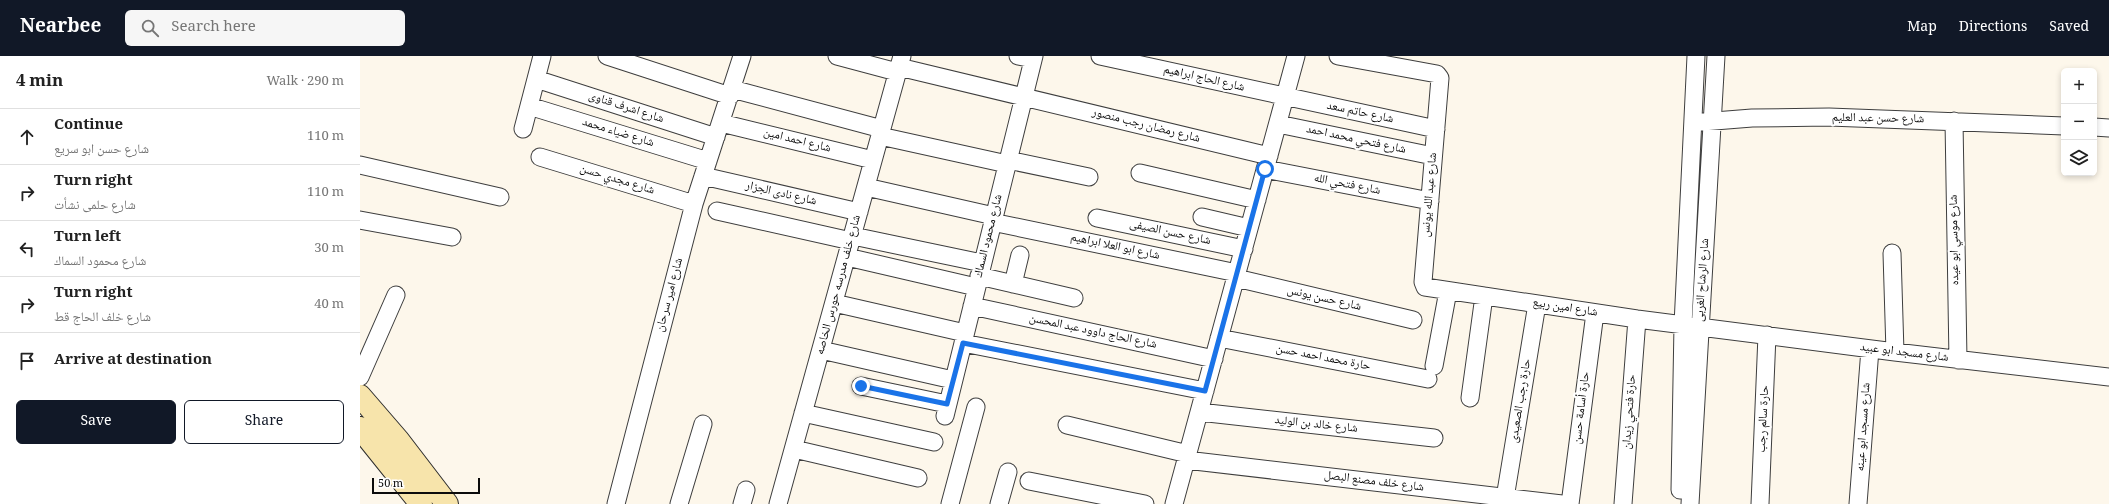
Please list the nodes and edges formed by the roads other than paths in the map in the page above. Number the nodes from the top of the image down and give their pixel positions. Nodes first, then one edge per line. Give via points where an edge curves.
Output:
1 (542, 56) edge
2 (607, 56) edge
3 (742, 56) edge
4 (837, 56) edge
5 (1100, 56) edge
6 (1296, 56) edge
7 (1338, 56) edge
8 (1696, 56) edge
9 (1716, 56) edge
10 (1028, 57) edge
11 (900, 65) edge
12 (536, 79) junction
13 (731, 93) junction
14 (1024, 97) junction
15 (1285, 97) junction
16 (529, 106) junction
17 (1713, 121) junction
18 (1954, 121) junction
19 (1692, 123) junction
20 (1278, 124) junction
21 (2061, 126) edge
22 (2097, 127) edge
23 (2109, 128) edge
24 (523, 129) dead end
25 (1436, 129) junction
26 (718, 130) junction
27 (881, 133) junction
28 (1434, 156) junction
29 (540, 157) dead end
30 (873, 160) junction
31 (1007, 162) junction
32 (1267, 163) junction
33 (360, 165) edge
34 (706, 168) junction
35 (1140, 173) dead end
36 (1089, 177) dead end
37 (866, 188) junction
38 (500, 197) dead end
39 (1257, 200) junction
40 (1430, 201) junction
41 (694, 204) junction
42 (717, 211) dead end
43 (859, 212) junction
44 (1202, 217) dead end
45 (1097, 218) dead end
46 (993, 219) junction
47 (360, 220) edge
48 (1249, 228) junction
49 (452, 238) dead end
50 (850, 244) junction
51 (1244, 249) junction
52 (1892, 253) dead end
53 (1020, 255) dead end
54 (979, 276) junction
55 (1236, 276) junction
56 (1685, 276) junction
57 (1703, 277) junction
58 (1013, 284) junction
59 (1448, 290) junction
60 (396, 295) dead end
61 (1484, 296) junction
62 (1074, 298) dead end
63 (834, 303) junction
64 (1537, 304) junction
65 (972, 306) junction
66 (1595, 313) junction
67 (1637, 319) junction
68 (1413, 320) dead end
69 (1683, 325) junction
70 (1700, 326) junction
71 (1767, 335) junction
72 (964, 338) junction
73 (1219, 338) junction
74 (1870, 349) junction
75 (821, 350) junction
76 (1895, 352) junction
77 (1214, 359) junction
78 (1958, 360) junction
79 (360, 377) edge
80 (2109, 377) edge
81 (954, 380) junction
82 (861, 386) dead end
83 (1205, 391) junction
84 (360, 396) edge
85 (1470, 398) dead end
86 (976, 407) dead end
87 (1199, 412) junction
88 (804, 413) junction
89 (703, 424) dead end
90 (1067, 425) dead end
91 (360, 428) edge
92 (1434, 438) dead end
93 (934, 442) dead end
94 (794, 449) junction
95 (1187, 457) junction
96 (1008, 472) dead end
97 (918, 478) dead end
98 (1029, 481) dead end
99 (1505, 498) junction
100 (782, 503) edge
101 (421, 504) edge
102 (447, 504) edge
103 (616, 504) edge
104 (679, 504) edge
105 (950, 504) edge
106 (999, 504) edge
107 (1145, 504) edge
108 (1174, 504) edge
109 (1562, 504) edge
110 (1570, 504) edge
111 (1623, 504) edge
112 (1679, 504) edge
113 (1690, 504) edge
114 (1760, 504) edge
115 (1858, 504) edge

1 - 12 street
2 - 13 street
3 - 13 street, شارع امير سرحان
4 - 11 street, شارع رمضان رجب منصور
5 - 15 street, شارع الحاج ابراهيم
6 - 15 street
7 - 25 street, شارع عبد الله يونس via 1437,74 1440,80
8 - 19 street, شارع الرشاح الغربى
9 - 17 street, شارع الرشاح الغربى
10 - 14 street, شارع محمود السماك
11 - 14 street, شارع رمضان رجب منصور
11 - 27 street, شارع خلف مدرسه حورس الخاصه
12 - 16 street
12 - 26 street, شارع اشرف قناوى
13 - 26 street, شارع امير سرحان
13 - 27 street
14 - 31 street, شارع محمود السماك
14 - 32 street, شارع رمضان رجب منصور
15 - 20 street
15 - 25 street, شارع حاتم سعد
16 - 24 street
16 - 34 street, شارع ضياء محمد
17 - 18 street, شارع حسن عبد العليم via 1829,117
17 - 19 street, شارع حسن عبد العليم
17 - 57 street, شارع الرشاح الغربى
18 - 21 street, شارع حسن عبد العليم
18 - 78 street, شارع موسي ابو عيده
19 - 56 street, شارع الرشاح الغربى
20 - 28 street, شارع فتحي محمد احمد
20 - 32 street
22 - 23 street
25 - 28 street, شارع عبد الله يونس
26 - 30 street, شارع احمد امين
26 - 34 street, شارع امير سرحان
27 - 30 street, شارع خلف مدرسه حورس الخاصه
27 - 31 street
28 - 40 street, شارع عبد الله يونس
29 - 41 street, شارع مجدي حسن
30 - 37 street, شارع خلف مدرسه حورس الخاصه
31 - 36 street
31 - 46 street, شارع محمود السماك
32 - 39 street
32 - 40 street, شارع فتحي الله
33 - 38 street
34 - 41 street, شارع امير سرحان
34 - 43 street, شارع نادى الجزار
35 - 39 street
37 - 43 street, شارع خلف مدرسه حورس الخاصه
37 - 46 street, شارع ابو العلا ابراهيم
39 - 48 street
40 - 59 street, شارع عبد الله يونس via 1423,284
41 - 103 street, شارع امير سرحان
42 - 50 street
43 - 50 street, شارع خلف مدرسه حورس الخاصه
44 - 48 street
45 - 51 street, شارع حسن الصيفى
46 - 54 street, شارع محمود السماك
46 - 55 street, شارع ابو العلا ابراهيم
47 - 49 street
48 - 51 street
50 - 54 street
50 - 54 street
50 - 63 street, شارع خلف مدرسه حورس الخاصه
51 - 55 street
52 - 76 street
53 - 58 street
54 - 58 street
54 - 65 street, شارع محمود السماك
55 - 68 street, شارع حسن يونس
55 - 73 street
56 - 57 street
56 - 69 street, شارع الرشاح الغربى
57 - 70 street, شارع الرشاح الغربى
58 - 62 street
59 - 61 street, شارع امين ربيع
59 - 73 street, حارة محمد احمد حسن via 1431,372
60 - 79 street
61 - 64 street, شارع امين ربيع
61 - 85 street
63 - 72 street
63 - 75 street, شارع خلف مدرسه حورس الخاصه
64 - 66 street, شارع امين ربيع
64 - 99 street, حارة رجب الصعيدى
65 - 72 street, شارع محمود السماك
65 - 77 street, شارع الحاج داوود عبد المحسن
66 - 67 street, شارع امين ربيع
66 - 110 street, حارة أسامة حسن
67 - 69 street, شارع امين ربيع
67 - 111 street, حارة فتحي زيدان
69 - 70 street, شارع امين ربيع
69 - 112 street, شارع الرشاح الغربى
70 - 71 street, شارع مسجد ابو عبيد
70 - 113 street, شارع الرشاح الغربى
71 - 74 street, شارع مسجد ابو عبيد
71 - 114 street, حارة سالم رجب
72 - 81 street, شارع محمود السماك
72 - 83 street
73 - 77 street
74 - 76 street, شارع مسجد ابو عبيد
74 - 115 street, شارع مسجد ابو عينه
75 - 81 street
75 - 88 street, شارع خلف مدرسه حورس الخاصه
76 - 78 street, شارع مسجد ابو عبيد
77 - 83 street
78 - 80 street, شارع مسجد ابو عبيد
81 - 82 street, شارع محمود السماك via 946,410
83 - 87 street
84 - 102 main road
86 - 105 street
87 - 92 street, شارع خالد بن الوليد
87 - 95 street
88 - 93 street
88 - 94 street, شارع خلف مدرسه حورس الخاصه
89 - 104 street
90 - 95 street, شارع خلف مصنع البصل
91 - 101 main road
94 - 97 street
94 - 100 street, شارع خلف مدرسه حورس الخاصه
95 - 99 street, شارع خلف مصنع البصل
95 - 108 street
96 - 106 street
98 - 107 street
99 - 109 street, شارع خلف مصنع البصل

